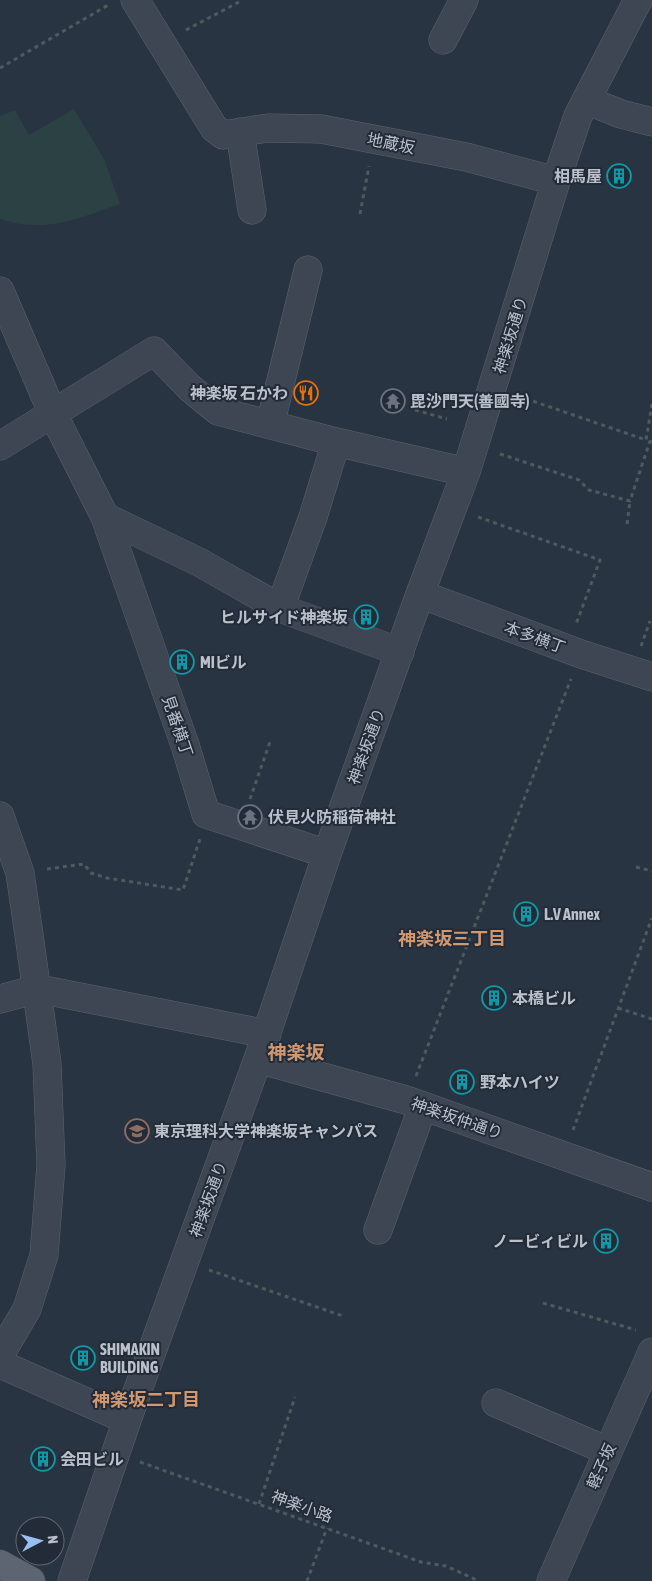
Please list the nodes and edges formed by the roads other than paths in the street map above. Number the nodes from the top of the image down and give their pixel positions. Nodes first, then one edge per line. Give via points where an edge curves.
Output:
1 (135, 0) edge
2 (464, 0) edge
3 (638, 0) edge
4 (443, 40) dead end
5 (586, 100) junction
6 (652, 122) edge
7 (231, 134) junction
8 (556, 181) junction
9 (252, 210) dead end
10 (308, 270) dead end
11 (0, 291) edge
12 (52, 412) junction
13 (270, 425) junction
14 (336, 442) junction
15 (0, 446) edge
16 (466, 472) junction
17 (105, 517) junction
18 (420, 594) junction
19 (280, 608) junction
20 (400, 652) junction
21 (652, 677) edge
22 (0, 816) edge
23 (327, 854) junction
24 (36, 989) junction
25 (0, 999) edge
26 (263, 1047) junction
27 (423, 1106) junction
28 (652, 1187) edge
29 (378, 1230) dead end
30 (648, 1342) edge
31 (0, 1356) edge
32 (0, 1364) edge
33 (496, 1403) dead end
34 (127, 1420) junction
35 (608, 1451) junction
36 (0, 1564) edge
37 (31, 1581) edge
38 (72, 1581) edge
39 (551, 1581) edge

1 - 7 street via 214,128
2 - 4 street
3 - 5 street, 神楽坂通り
5 - 6 street
5 - 8 street, 神楽坂通り
7 - 8 street, 地蔵坂 via 268,128 321,129 466,158
7 - 9 street
8 - 16 street, 神楽坂通り
10 - 13 street
11 - 12 street, 見番横丁
12 - 13 street via 154,350 190,388 218,411
12 - 15 street
12 - 17 street, 見番横丁
13 - 14 street
14 - 16 street
14 - 19 street
16 - 18 street, 神楽坂通り
17 - 19 street via 199,562
17 - 23 street, 見番横丁 via 206,814
18 - 20 street, 神楽坂通り
18 - 21 street, 本多横丁
19 - 20 street
20 - 23 street, 神楽坂通り
22 - 24 street via 20,873
23 - 26 street, 神楽坂通り
24 - 25 street
24 - 26 street, 神楽坂仲通り
24 - 31 street via 47,1064 51,1165 44,1254 27,1309
26 - 27 street, 神楽坂仲通り
26 - 34 street, 神楽坂通り
27 - 28 street, 神楽坂仲通り
27 - 29 street
30 - 35 street, 軽子坂
32 - 34 street
33 - 35 street
34 - 38 street, 神楽坂通り
35 - 39 street, 軽子坂
36 - 37 main road

